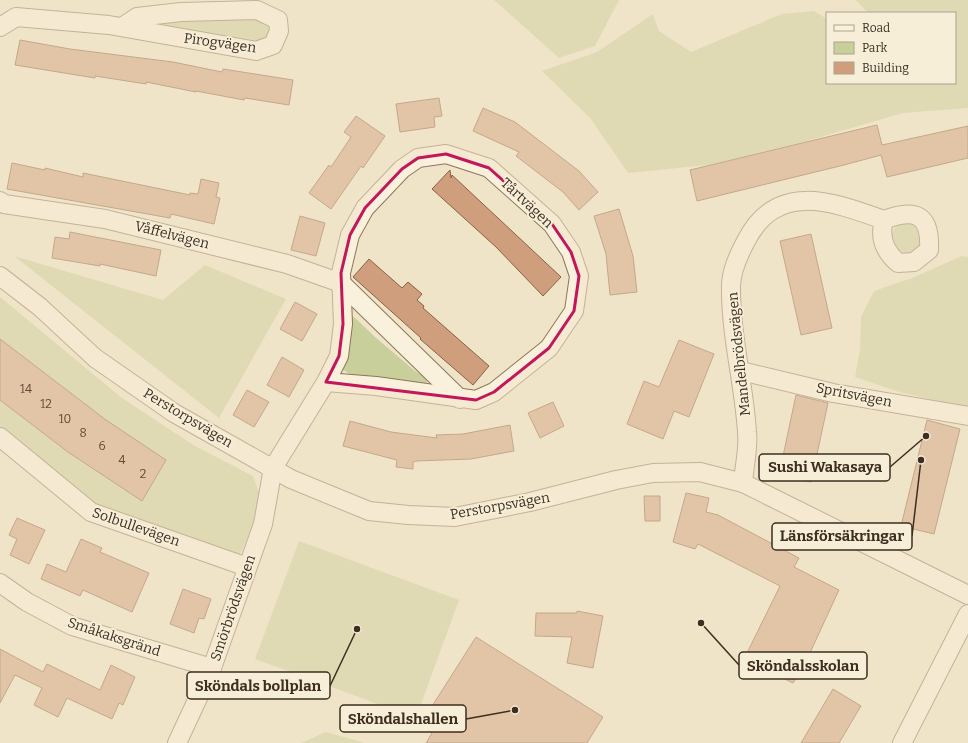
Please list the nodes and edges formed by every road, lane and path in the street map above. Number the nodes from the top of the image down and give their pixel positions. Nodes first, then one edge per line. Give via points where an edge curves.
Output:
1 (0, 27) edge
2 (122, 27) junction
3 (0, 201) edge
4 (884, 220) dead end
5 (0, 276) edge
6 (341, 283) junction
7 (741, 371) junction
8 (326, 382) junction
9 (460, 399) junction
10 (968, 416) edge
11 (0, 437) edge
12 (272, 468) junction
13 (742, 483) junction
14 (247, 566) junction
15 (0, 583) edge
16 (968, 595) edge
17 (968, 614) edge
18 (212, 668) junction
19 (177, 743) edge
20 (902, 743) edge

1 - 2 street, Pirogvägen via 16,17
2 - 2 street, Pirogvägen via 137,17 181,12 258,10 278,20 279,31 273,45 256,51
3 - 6 street, Våffelvägen via 4,204 105,219 287,264
4 - 7 street, Mandelbrödsvägen via 839,204 815,200 784,205 760,219 750,232 735,262 730,289
5 - 12 street, Perstorpsvägen via 40,307 95,358 174,413
6 - 8 street, Tårtvägen via 343,324 339,356
6 - 9 street
6 - 9 street, Tårtvägen via 340,273 350,235 365,208 402,169 418,158 446,154 489,168 552,224 571,252 579,276 574,311 549,348 494,392 476,400
7 - 10 street, Spritsvägen via 833,392
7 - 13 street, Mandelbrödsvägen via 748,434
8 - 9 street, Tårtvägen via 376,386
8 - 12 street, Tårtvägen
11 - 14 street, Solbullevägen via 92,512
12 - 13 street, Perstorpsvägen via 369,511 455,517 653,473 700,472
12 - 14 street, Smörbrödsvägen via 264,524
13 - 16 street, Perstorpsvägen
14 - 18 street, Smörbrödsvägen
15 - 18 street, Småkaksgränd via 27,602 72,626
17 - 20 street
18 - 19 street, Smörbrödsvägen

